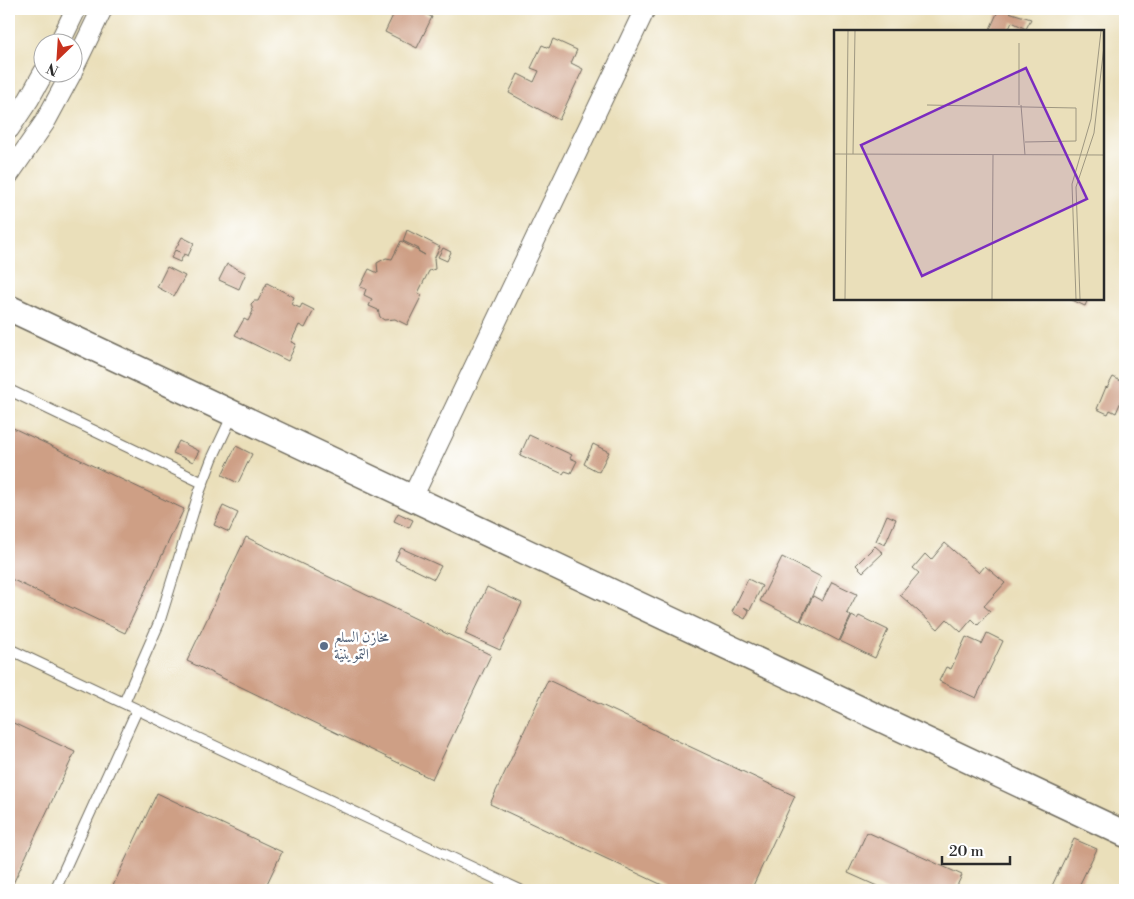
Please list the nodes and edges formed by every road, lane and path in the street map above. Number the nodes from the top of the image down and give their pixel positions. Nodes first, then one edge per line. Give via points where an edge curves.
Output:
1 (76, 9) edge
2 (102, 9) edge
3 (645, 9) edge
4 (66, 32) edge
5 (82, 41) edge
6 (88, 42) junction
7 (82, 53) edge
8 (38, 82) edge
9 (67, 82) edge
10 (9, 129) edge
11 (9, 174) edge
12 (9, 308) edge
13 (9, 390) edge
14 (233, 414) junction
15 (203, 483) junction
16 (412, 498) junction
17 (9, 649) edge
18 (124, 703) junction
19 (137, 710) junction
20 (1125, 834) edge
21 (55, 890) edge
22 (520, 890) edge

1 - 4 street
2 - 6 street
3 - 16 street
5 - 6 street
6 - 7 street
8 - 10 street
9 - 11 street via 45,122
12 - 14 street
13 - 15 lane
14 - 15 lane
14 - 16 street
15 - 18 lane via 159,622
16 - 20 street
17 - 18 lane
18 - 19 lane
19 - 21 lane
19 - 22 lane

